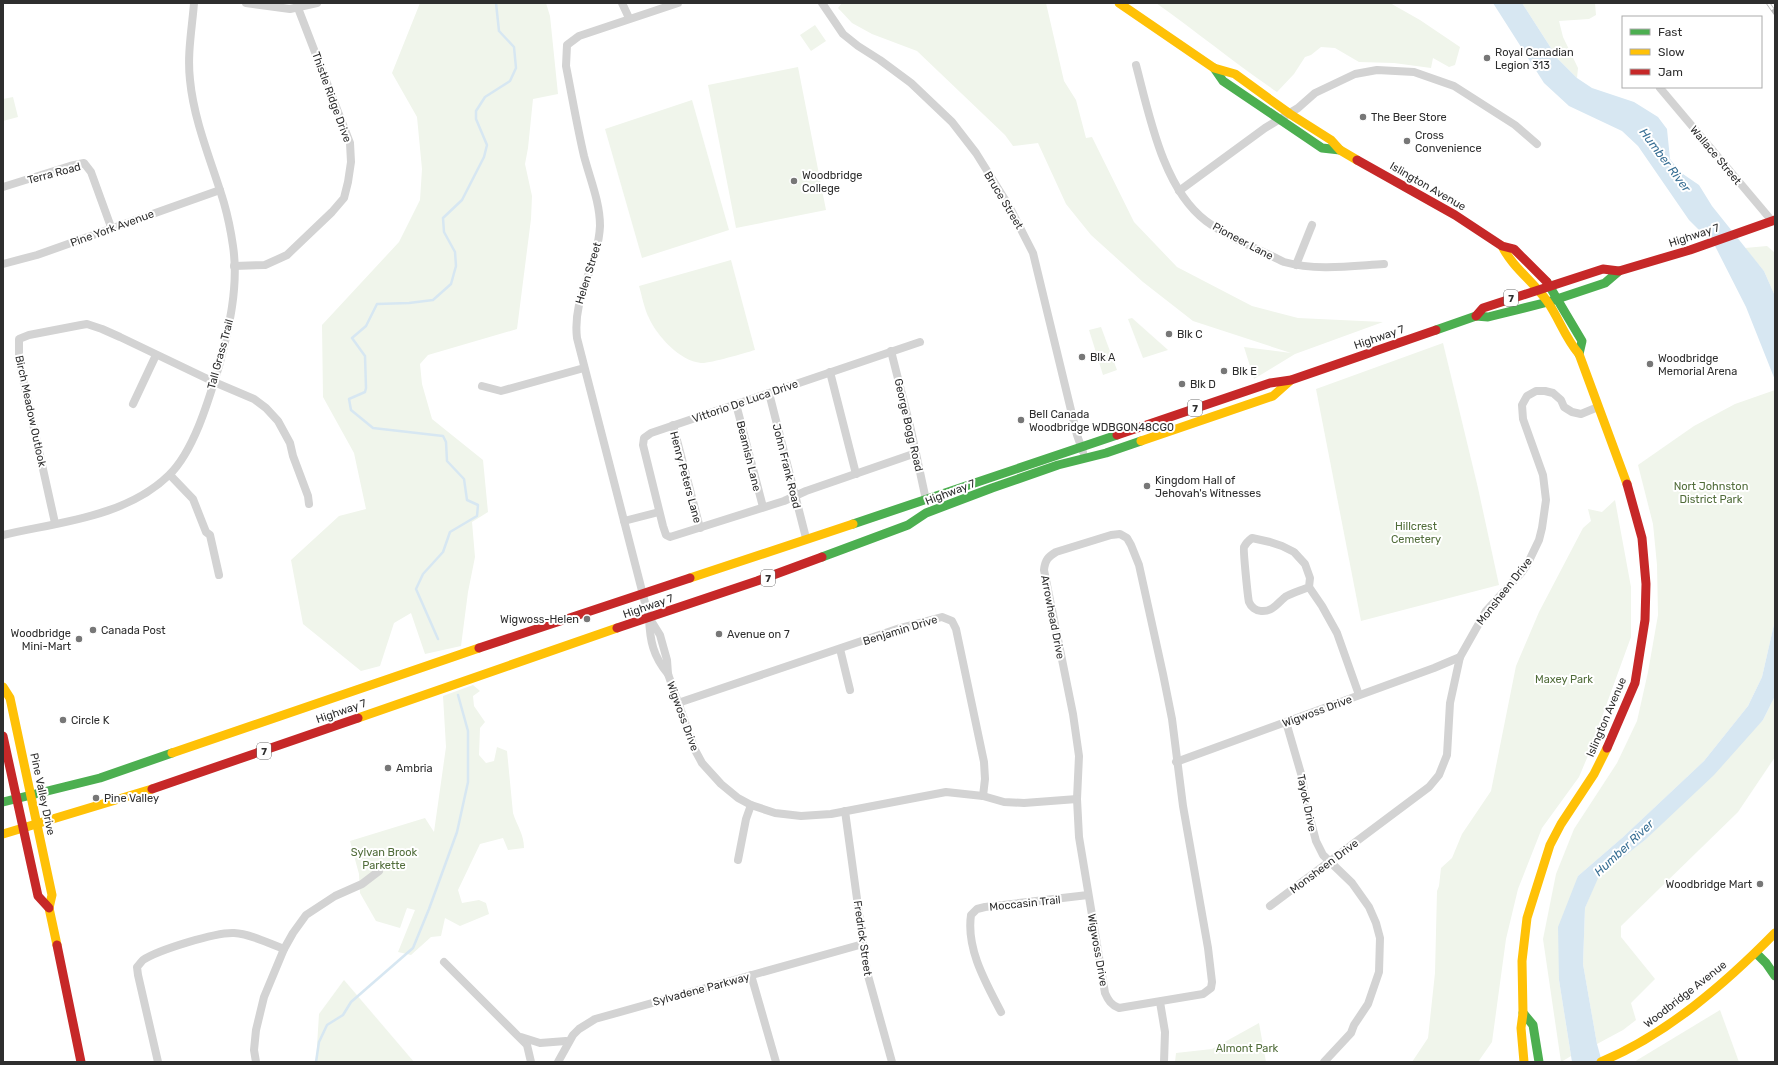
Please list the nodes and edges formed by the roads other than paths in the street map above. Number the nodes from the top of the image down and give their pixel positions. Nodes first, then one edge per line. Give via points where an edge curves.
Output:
1 (194, 3) edge
2 (246, 3) edge
3 (316, 3) edge
4 (622, 3) edge
5 (678, 3) edge
6 (822, 3) edge
7 (1119, 3) edge
8 (298, 8) junction
9 (629, 18) junction
10 (1136, 65) dead end
11 (1214, 68) junction
12 (1660, 88) dead end
13 (1290, 114) junction
14 (1280, 119) junction
15 (1537, 144) dead end
16 (1340, 150) junction
17 (3, 187) edge
18 (220, 190) junction
19 (1179, 191) junction
20 (1774, 221) edge
21 (1312, 225) dead end
22 (111, 228) junction
23 (1502, 246) junction
24 (3, 264) edge
25 (1384, 264) dead end
26 (1296, 265) junction
27 (234, 266) junction
28 (1620, 271) junction
29 (1550, 285) junction
30 (1537, 289) junction
31 (1559, 298) junction
32 (1548, 302) junction
33 (1476, 316) junction
34 (920, 342) dead end
35 (890, 351) junction
36 (1578, 354) junction
37 (156, 355) junction
38 (584, 368) junction
39 (830, 372) junction
40 (1291, 380) junction
41 (214, 382) junction
42 (482, 386) dead end
43 (769, 393) junction
44 (133, 404) dead end
45 (736, 404) junction
46 (1598, 407) junction
47 (673, 425) junction
48 (1081, 447) junction
49 (916, 453) junction
50 (1085, 458) junction
51 (856, 474) junction
52 (170, 475) junction
53 (795, 496) junction
54 (926, 500) junction
55 (309, 504) dead end
56 (763, 507) junction
57 (659, 512) junction
58 (624, 521) junction
59 (55, 523) junction
60 (700, 528) junction
61 (3, 535) edge
62 (806, 538) junction
63 (219, 575) dead end
64 (1309, 587) junction
65 (643, 593) junction
66 (649, 618) junction
67 (840, 649) junction
68 (1460, 657) junction
69 (3, 687) edge
70 (850, 690) dead end
71 (1359, 695) junction
72 (678, 703) junction
73 (1286, 722) junction
74 (3, 736) edge
75 (1176, 762) junction
76 (31, 795) junction
77 (983, 796) junction
78 (16, 799) junction
79 (1077, 799) junction
80 (3, 802) edge
81 (750, 804) junction
82 (846, 811) junction
83 (37, 824) junction
84 (23, 828) junction
85 (3, 834) edge
86 (738, 860) dead end
87 (1329, 860) junction
88 (379, 871) dead end
89 (1088, 895) junction
90 (1270, 906) dead end
91 (49, 908) junction
92 (1775, 932) edge
93 (863, 944) junction
94 (284, 949) junction
95 (1756, 953) junction
96 (444, 962) dead end
97 (751, 975) junction
98 (1775, 976) edge
99 (1160, 1002) junction
100 (1001, 1012) dead end
101 (1523, 1013) junction
102 (520, 1037) junction
103 (568, 1043) junction
104 (81, 1062) edge
105 (158, 1062) edge
106 (256, 1062) edge
107 (531, 1062) edge
108 (558, 1062) edge
109 (776, 1062) edge
110 (892, 1062) edge
111 (1164, 1062) edge
112 (1324, 1062) edge
113 (1524, 1062) edge
114 (1539, 1062) edge
115 (1601, 1062) edge

1 - 18 street, Tall Grass Trail via 188,64 190,81 196,114
2 - 8 street
3 - 8 street
4 - 9 street
5 - 9 street, Helen Street
6 - 48 street, Bruce Street via 843,34 911,83 952,122 976,153 1009,206 1033,254
7 - 11 main road, Islington Avenue
8 - 27 street, Thistle Ridge Drive via 350,143 348,182 344,198 287,255 265,265
9 - 38 street, Helen Street via 579,36 567,45 566,66 580,140 596,194 600,225 599,240 576,313 577,338
10 - 19 street, Pioneer Lane via 1168,173
11 - 13 main road, Islington Avenue via 1235,74
11 - 14 main road, Islington Avenue via 1223,81
12 - 20 street, Wallace Street
13 - 14 street
13 - 15 street via 1315,93 1355,74 1377,70 1408,71 1430,76 1454,86 1515,125
13 - 16 main road, Islington Avenue via 1331,140
14 - 16 main road, Islington Avenue via 1322,148
14 - 19 street
16 - 23 main road, Islington Avenue via 1455,215
17 - 22 street, Terra Road via 84,163 91,172
18 - 22 street, Pine York Avenue
18 - 27 street, Tall Grass Trail via 233,245
19 - 26 street, Pioneer Lane via 1194,211 1216,228 1284,262
20 - 28 main road, Highway 7 / 7
21 - 26 street
22 - 24 street, Pine York Avenue via 38,255
23 - 29 main road, Islington Avenue via 1514,249
23 - 30 main road, Islington Avenue via 1508,260
25 - 26 street, Pioneer Lane via 1314,267
27 - 41 street, Tall Grass Trail via 234,294 228,330
28 - 29 main road, Highway 7 / 7 via 1603,269
28 - 31 main road, Highway 7 / 7 via 1605,283
29 - 30 main road, Highway 7 / 7
29 - 31 main road, Islington Avenue
30 - 32 main road, Islington Avenue
30 - 33 main road, Highway 7 / 7 via 1483,308
31 - 32 main road, Highway 7 / 7
31 - 36 main road, Islington Avenue via 1582,341
32 - 33 main road, Highway 7 / 7 via 1488,317
32 - 36 main road, Islington Avenue via 1570,345
33 - 40 main road, Highway 7 / 7
34 - 35 street, Vittorio De Luca Drive
35 - 39 street, Vittorio De Luca Drive
35 - 49 street, George Bogg Road
36 - 46 main road, Islington Avenue
37 - 41 street, Birch Meadow Outlook
37 - 44 street
37 - 59 street, Birch Meadow Outlook via 87,324 19,339 19,361
38 - 42 street via 501,391
38 - 58 street, Helen Street
39 - 43 street, Vittorio De Luca Drive
39 - 51 street
40 - 48 main road, Highway 7 / 7 via 1270,383
40 - 50 main road, Highway 7 / 7 via 1273,396
41 - 52 street, Tall Grass Trail via 195,436
41 - 55 street, Birch Meadow Outlook via 254,399 278,421 290,443
43 - 45 street, Vittorio De Luca Drive
43 - 53 street, John Frank Road
45 - 47 street, Vittorio De Luca Drive
45 - 56 street, Beamish Lane
46 - 68 street, Monsheen Drive via 1581,414 1572,412 1564,407 1553,393 1546,391 1536,391 1528,396 1522,405 1524,419 1543,475 1546,500 1541,534 1528,563 1486,611
46 - 101 main road, Islington Avenue via 1619,460 1642,538 1646,584 1645,620 1635,683 1618,725 1594,774 1560,824 1536,882 1527,918 1522,961
47 - 57 street, Vittorio De Luca Drive via 644,438 643,445
47 - 60 street, Henry Peters Lane
48 - 50 street, Bruce Street
48 - 54 main road, Highway 7 / 7
49 - 51 street, Vittorio De Luca Drive
49 - 54 street, George Bogg Road
50 - 66 main road, Highway 7 / 7 via 992,488 926,513 908,525 854,546
51 - 53 street, Vittorio De Luca Drive
52 - 59 street, Tall Grass Trail via 114,509
52 - 63 street via 192,499 206,532 210,535
53 - 56 street, Vittorio De Luca Drive
53 - 62 street, John Frank Road
54 - 62 main road, Highway 7 / 7
56 - 60 street, Vittorio De Luca Drive
57 - 58 street
57 - 60 street, Vittorio De Luca Drive via 666,535 670,537
58 - 65 street, Helen Street
59 - 61 street, Tall Grass Trail
62 - 65 main road, Highway 7 / 7
64 - 64 street via 1310,578 1305,564 1294,552 1252,538 1246,542 1244,549 1247,591 1249,602 1254,609 1271,610 1284,597
64 - 71 street via 1336,633
65 - 66 street, Wigwoss Drive
65 - 76 main road, Highway 7 / 7 via 100,778
66 - 72 street, Wigwoss Drive via 650,638 659,663 668,674
66 - 83 main road, Highway 7 / 7 via 180,780
67 - 70 street
67 - 72 street, Benjamin Drive
67 - 77 street, Benjamin Drive via 934,618 942,617 952,621 956,629 984,762
68 - 71 street, Wigwoss Drive
68 - 87 street, Monsheen Drive via 1450,703 1447,755 1439,775 1429,787 1384,822
69 - 76 main road, Pine Valley Drive via 10,698
71 - 73 street, Wigwoss Drive
72 - 81 street, Wigwoss Drive via 690,739 702,764 720,784
73 - 75 street, Wigwoss Drive
73 - 87 street, Tayok Drive via 1302,777 1312,831 1319,849
74 - 78 main road, Pine Valley Drive
75 - 79 street, Arrowhead Drive via 1172,719 1163,674 1139,565 1132,545 1120,534 1056,552 1048,557 1044,570 1073,714 1079,756
75 - 99 street, Wigwoss Drive via 1212,982 1211,988 1203,994
76 - 78 main road, Highway 7 / 7
76 - 83 main road, Pine Valley Drive
77 - 79 street, Wigwoss Drive via 1004,802 1024,803
77 - 82 street, Wigwoss Drive via 946,792
78 - 80 main road, Highway 7 / 7
78 - 84 main road, Pine Valley Drive
79 - 89 street, Wigwoss Drive via 1079,836
81 - 82 street, Wigwoss Drive via 787,816
81 - 86 street
82 - 93 street, Fredrick Street
83 - 84 main road, Highway 7 / 7
83 - 91 main road, Pine Valley Drive via 52,895
84 - 85 main road, Highway 7 / 7
84 - 91 main road, Pine Valley Drive via 38,896
87 - 90 street, Monsheen Drive
87 - 112 street, Tayok Drive via 1369,907 1380,938 1380,955 1379,972 1368,1004 1351,1033
88 - 94 street via 362,884 335,896 306,915
89 - 99 street, Wigwoss Drive via 1108,1000 1118,1008
89 - 100 street, Moccasin Trail via 985,906 971,915 970,933 975,955
91 - 104 main road, Pine Valley Drive
92 - 95 main road, Woodbridge Avenue
93 - 97 street, Sylvadene Parkway
93 - 110 street, Fredrick Street via 867,972
94 - 105 street via 247,936 223,933 142,961 137,967 138,975
94 - 106 street via 264,997 256,1030
95 - 98 main road
95 - 115 main road, Woodbridge Avenue via 1660,1031 1617,1056
96 - 102 street
97 - 103 street, Sylvadene Parkway via 595,1019 579,1029
97 - 109 street
99 - 111 street via 1165,1032
101 - 113 main road, Islington Avenue via 1520,1028
101 - 114 main road via 1533,1025
102 - 103 street via 540,1043
102 - 107 street via 527,1045
103 - 108 street, Sylvadene Parkway

